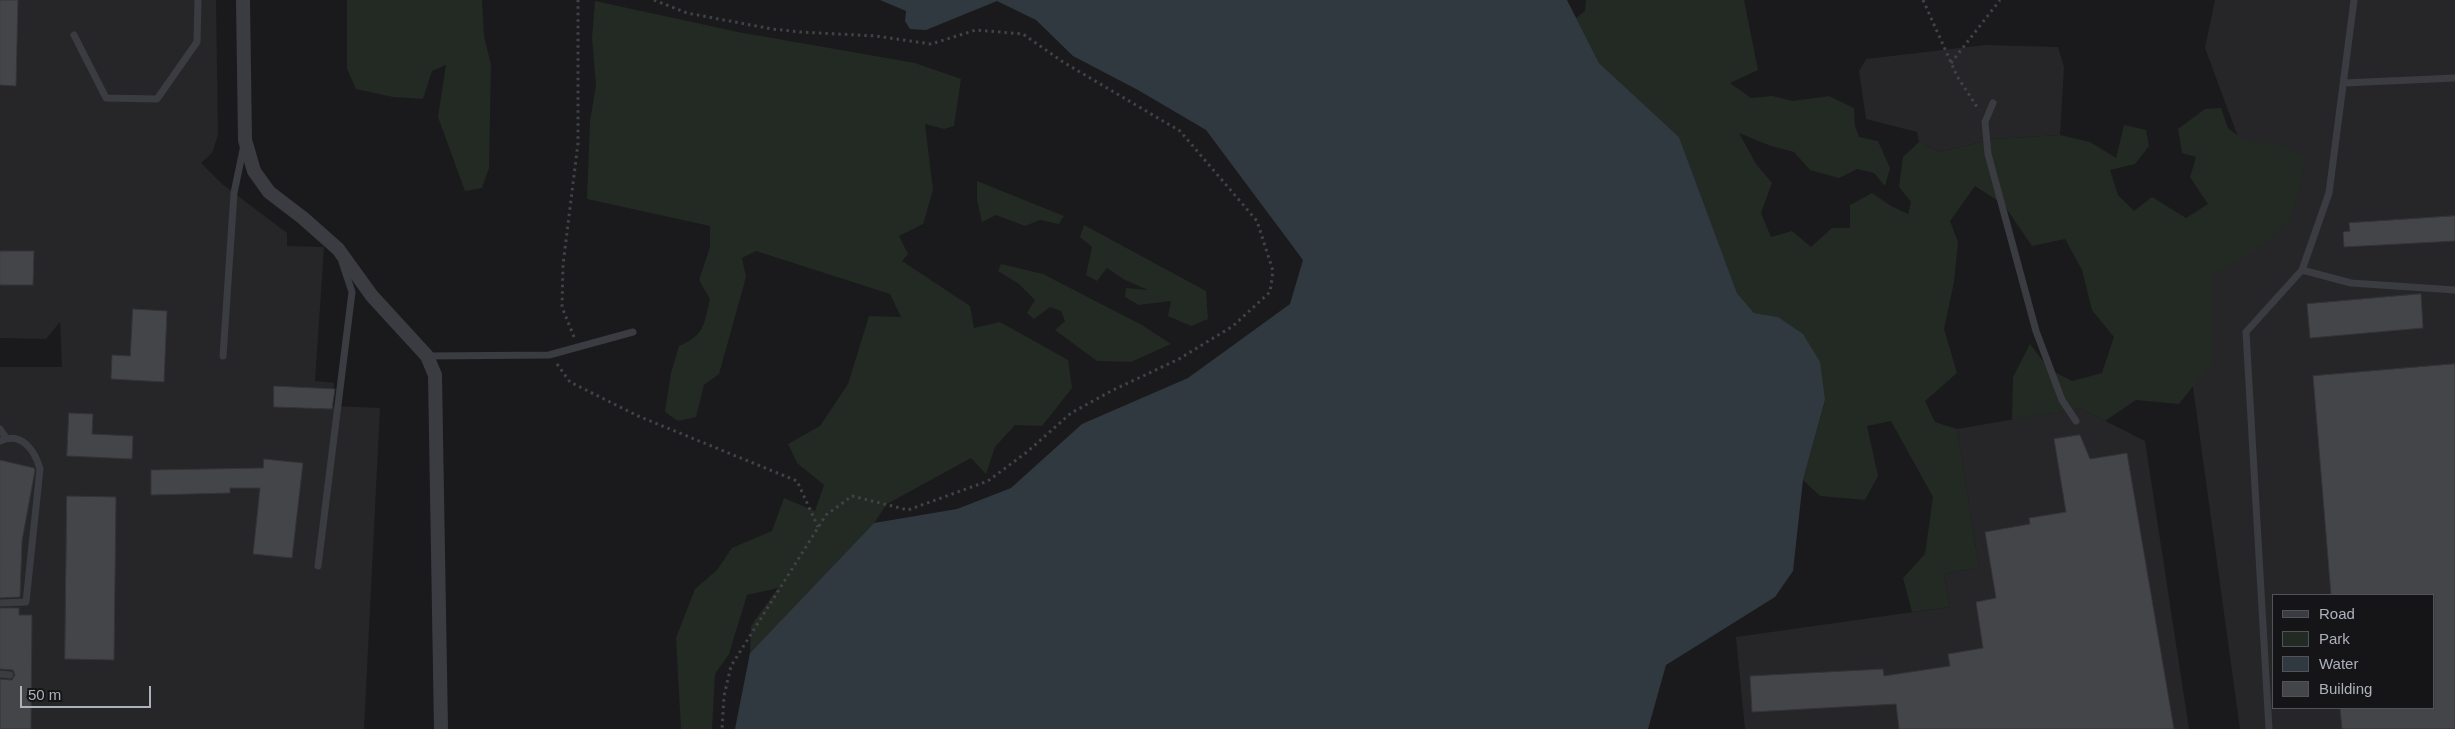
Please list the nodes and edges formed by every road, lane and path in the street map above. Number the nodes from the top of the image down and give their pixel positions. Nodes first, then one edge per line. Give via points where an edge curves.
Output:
1 (198, 0) edge
2 (243, 0) edge
3 (578, 0) edge
4 (654, 0) edge
5 (1924, 0) edge
6 (2000, 0) edge
7 (2354, 0) edge
8 (74, 35) dead end
9 (1951, 63) junction
10 (2455, 78) edge
11 (2344, 82) junction
12 (1993, 103) dead end
13 (1986, 121) junction
14 (245, 140) junction
15 (338, 249) junction
16 (2302, 270) junction
17 (2455, 290) edge
18 (633, 332) dead end
19 (578, 347) junction
20 (549, 355) junction
21 (223, 356) dead end
22 (427, 356) junction
23 (2076, 421) dead end
24 (0, 429) edge
25 (3, 440) edge
26 (818, 528) junction
27 (318, 566) dead end
28 (0, 604) edge
29 (0, 674) edge
30 (10, 675) dead end
31 (441, 729) edge
32 (722, 729) edge
33 (2269, 729) edge

1 - 8 lane via 197,42 157,99 106,98
2 - 14 street
3 - 19 path via 578,143 563,265 562,307
4 - 26 path via 687,13 800,32 876,36 931,44 976,30 1023,34 1079,72 1180,131 1257,221 1273,271 1270,292 1233,326 1179,359 1071,413 988,481 908,510 852,496 826,515
5 - 9 path
6 - 9 path
7 - 11 lane
9 - 13 path
10 - 11 lane
11 - 16 lane via 2329,193
12 - 13 lane
13 - 23 lane via 1988,154 2036,331 2062,400
14 - 15 street via 254,171 269,192
14 - 21 lane via 234,193
15 - 22 street via 372,296
15 - 27 lane via 352,292
16 - 17 lane via 2351,283
16 - 33 lane via 2246,332
18 - 19 lane
19 - 20 lane
20 - 22 lane
20 - 26 path via 570,382 638,416 797,480
22 - 31 street via 436,375
24 - 25 lane
25 - 28 lane via 23,441 36,456 40,469 26,602
26 - 32 path via 731,666 724,696
29 - 30 lane

